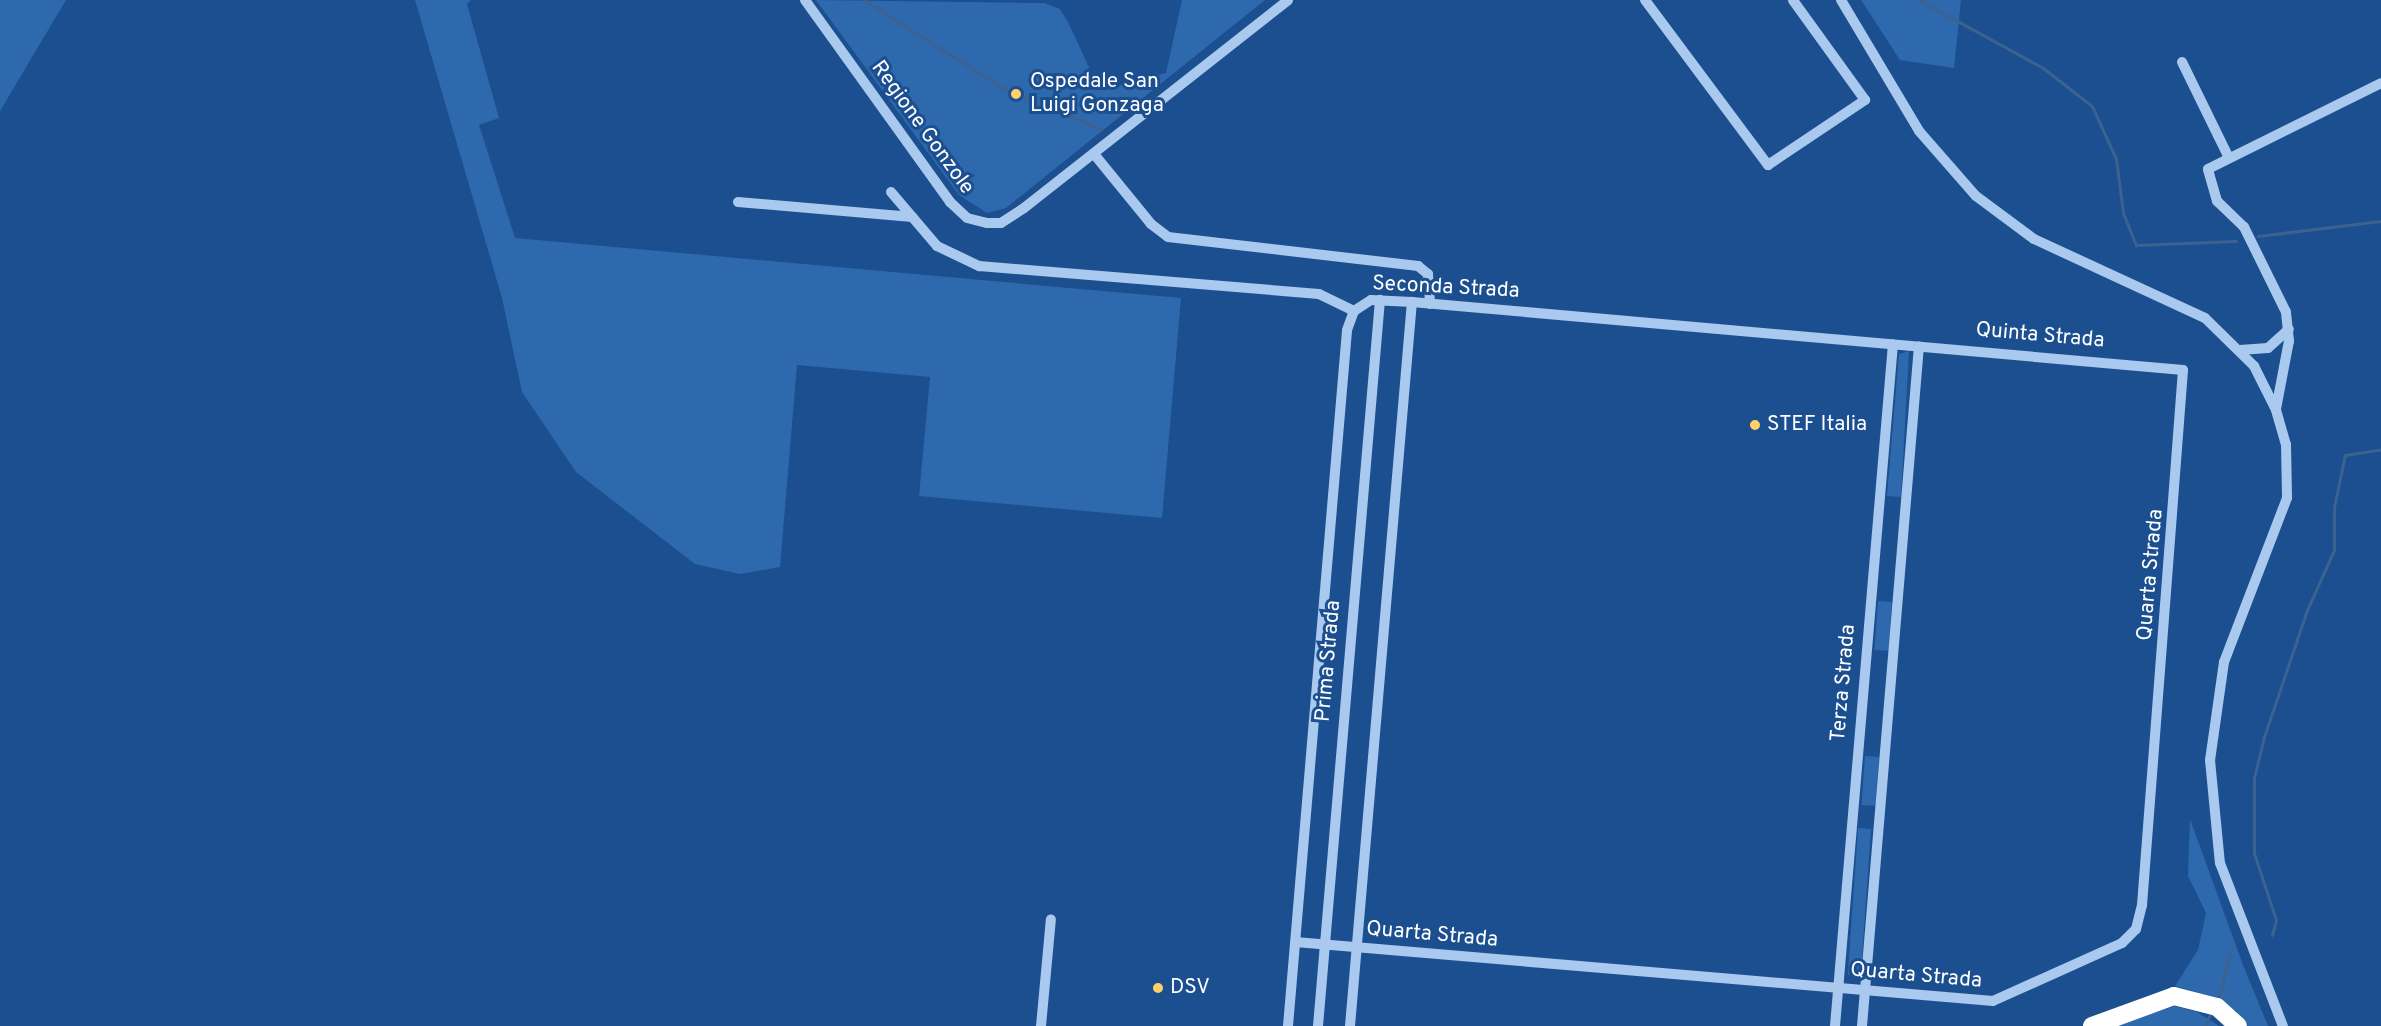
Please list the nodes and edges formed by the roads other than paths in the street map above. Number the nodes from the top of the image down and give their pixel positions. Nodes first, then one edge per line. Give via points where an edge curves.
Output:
1 (805, 0) edge
2 (1288, 0) edge
3 (1646, 0) edge
4 (1793, 0) edge
5 (1841, 0) edge
6 (2181, 62) dead end
7 (2381, 83) edge
8 (1095, 154) junction
9 (2229, 158) junction
10 (891, 192) dead end
11 (738, 202) dead end
12 (912, 217) junction
13 (1380, 300) junction
14 (1412, 302) junction
15 (1430, 304) junction
16 (1354, 311) junction
17 (2289, 330) junction
18 (1893, 344) junction
19 (1920, 346) junction
20 (2240, 350) junction
21 (2183, 370) joint
22 (2276, 410) junction
23 (1051, 919) dead end
24 (1295, 942) junction
25 (1325, 945) junction
26 (1357, 948) junction
27 (1838, 989) junction
28 (1865, 991) junction
29 (1041, 1026) edge
30 (1288, 1026) edge
31 (1318, 1026) edge
32 (1350, 1026) edge
33 (1834, 1026) edge
34 (1862, 1026) edge
35 (2092, 1026) edge
36 (2238, 1026) edge
37 (2283, 1026) edge

1 - 8 street, Regione Gonzole via 950,202 975,222 1001,223
2 - 8 street, Regione Gonzole
3 - 4 street via 1768,165 1865,100
5 - 20 street via 1919,130 1990,209 2076,261 2183,304
6 - 9 street
7 - 9 street
8 - 15 street via 1151,224 1168,237 1418,266 1428,274
9 - 17 street via 2208,169 2217,201 2244,227 2286,312
10 - 12 street, Seconda Strada
11 - 12 street
12 - 16 street, Seconda Strada via 947,254 980,266 1318,294
13 - 14 street, Seconda Strada
13 - 16 street, Seconda Strada via 1365,302
13 - 25 street, Prima Strada
14 - 15 street, Seconda Strada
14 - 26 street
15 - 18 street, Seconda Strada
16 - 24 street, Prima Strada via 1347,330
17 - 20 street via 2268,348
17 - 22 street
18 - 19 street, Quinta Strada
18 - 27 street, Terza Strada
19 - 21 street, Quinta Strada
19 - 28 street
20 - 22 street
21 - 28 street, Quarta Strada via 2166,634 2136,929 2105,952 1993,1001
22 - 37 street via 2286,444 2287,498 2224,662 2210,760 2220,863
23 - 29 street
24 - 25 street, Quarta Strada
24 - 30 street, Prima Strada
25 - 26 street, Quarta Strada
25 - 31 street, Prima Strada
26 - 27 street, Quarta Strada
26 - 32 street
27 - 28 street, Quarta Strada
27 - 33 street, Terza Strada
28 - 34 street
35 - 36 highway via 2174,996 2217,1007

